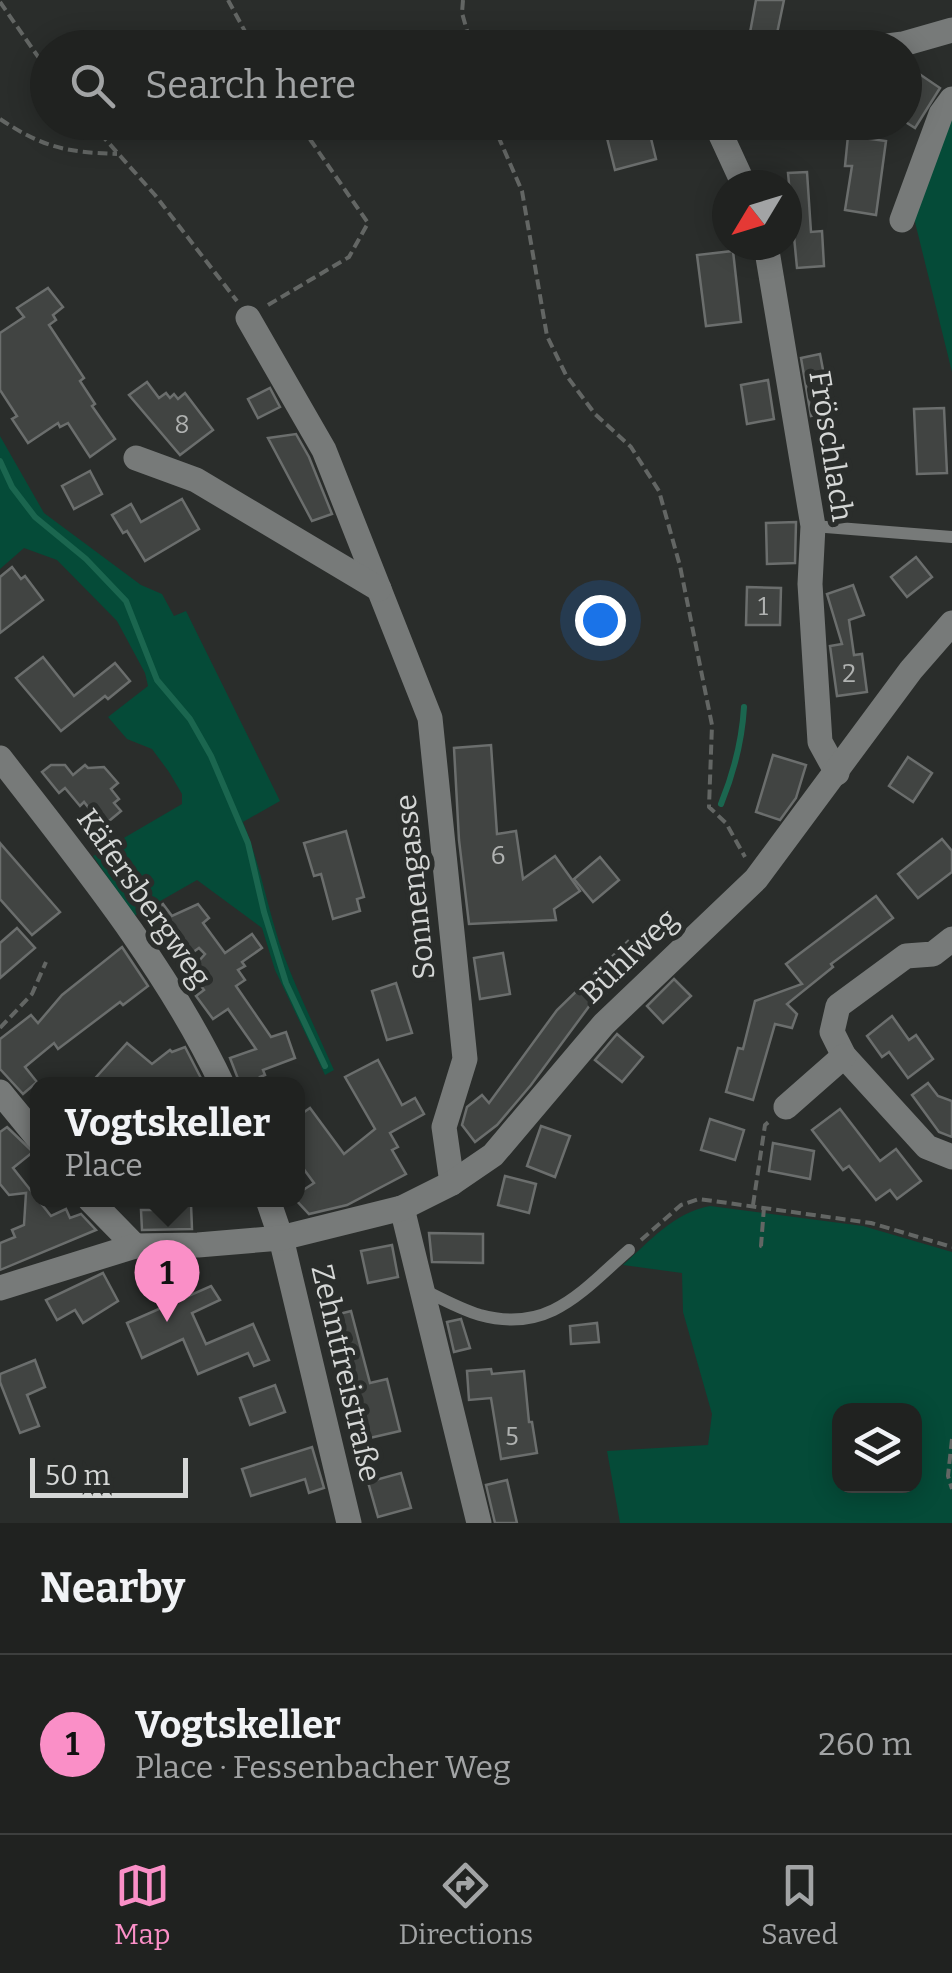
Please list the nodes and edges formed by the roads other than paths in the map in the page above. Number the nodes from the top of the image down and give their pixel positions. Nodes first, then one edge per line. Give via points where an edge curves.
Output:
1 (952, 30) edge
2 (922, 39) edge
3 (952, 98) edge
4 (723, 140) edge
5 (737, 170) edge
6 (902, 220) dead end
7 (769, 260) edge
8 (248, 318) road end
9 (136, 458) dead end
10 (813, 526) junction
11 (952, 537) edge
12 (379, 589) junction
13 (952, 623) edge
14 (0, 758) edge
15 (837, 773) junction
16 (952, 939) edge
17 (844, 1056) junction
18 (219, 1077) edge
19 (0, 1092) edge
20 (786, 1107) road end
21 (30, 1128) edge
22 (952, 1157) edge
23 (452, 1184) junction
24 (97, 1207) edge
25 (270, 1207) edge
26 (402, 1208) junction
27 (281, 1238) junction
28 (135, 1246) junction
29 (629, 1250) road end
30 (0, 1288) edge
31 (422, 1289) junction
32 (348, 1523) edge
33 (479, 1523) edge

1 - 2 street
3 - 6 street
4 - 5 street
7 - 10 street, Fröschlach
8 - 12 street, Sonnengasse via 324,450
9 - 12 street via 196,480
10 - 11 lane
10 - 15 street, Fröschlach via 820,742
12 - 23 street, Sonnengasse via 430,718 466,1059 444,1127
13 - 15 street, Bühlweg
14 - 18 street, Käfersbergweg via 177,1000
15 - 23 street, Bühlweg via 756,879 604,1024 493,1154
16 - 17 street via 934,954 906,956 838,1006 832,1032
17 - 20 street
17 - 22 street via 927,1147
19 - 21 street
23 - 26 street, Bühlweg
24 - 28 street
25 - 27 street
26 - 27 street, Bühlweg
26 - 31 street
27 - 28 street, Bühlweg
27 - 32 street, Zehntfreistraße
28 - 30 street, Bühlweg
29 - 31 lane via 541,1317 480,1315
31 - 33 street

